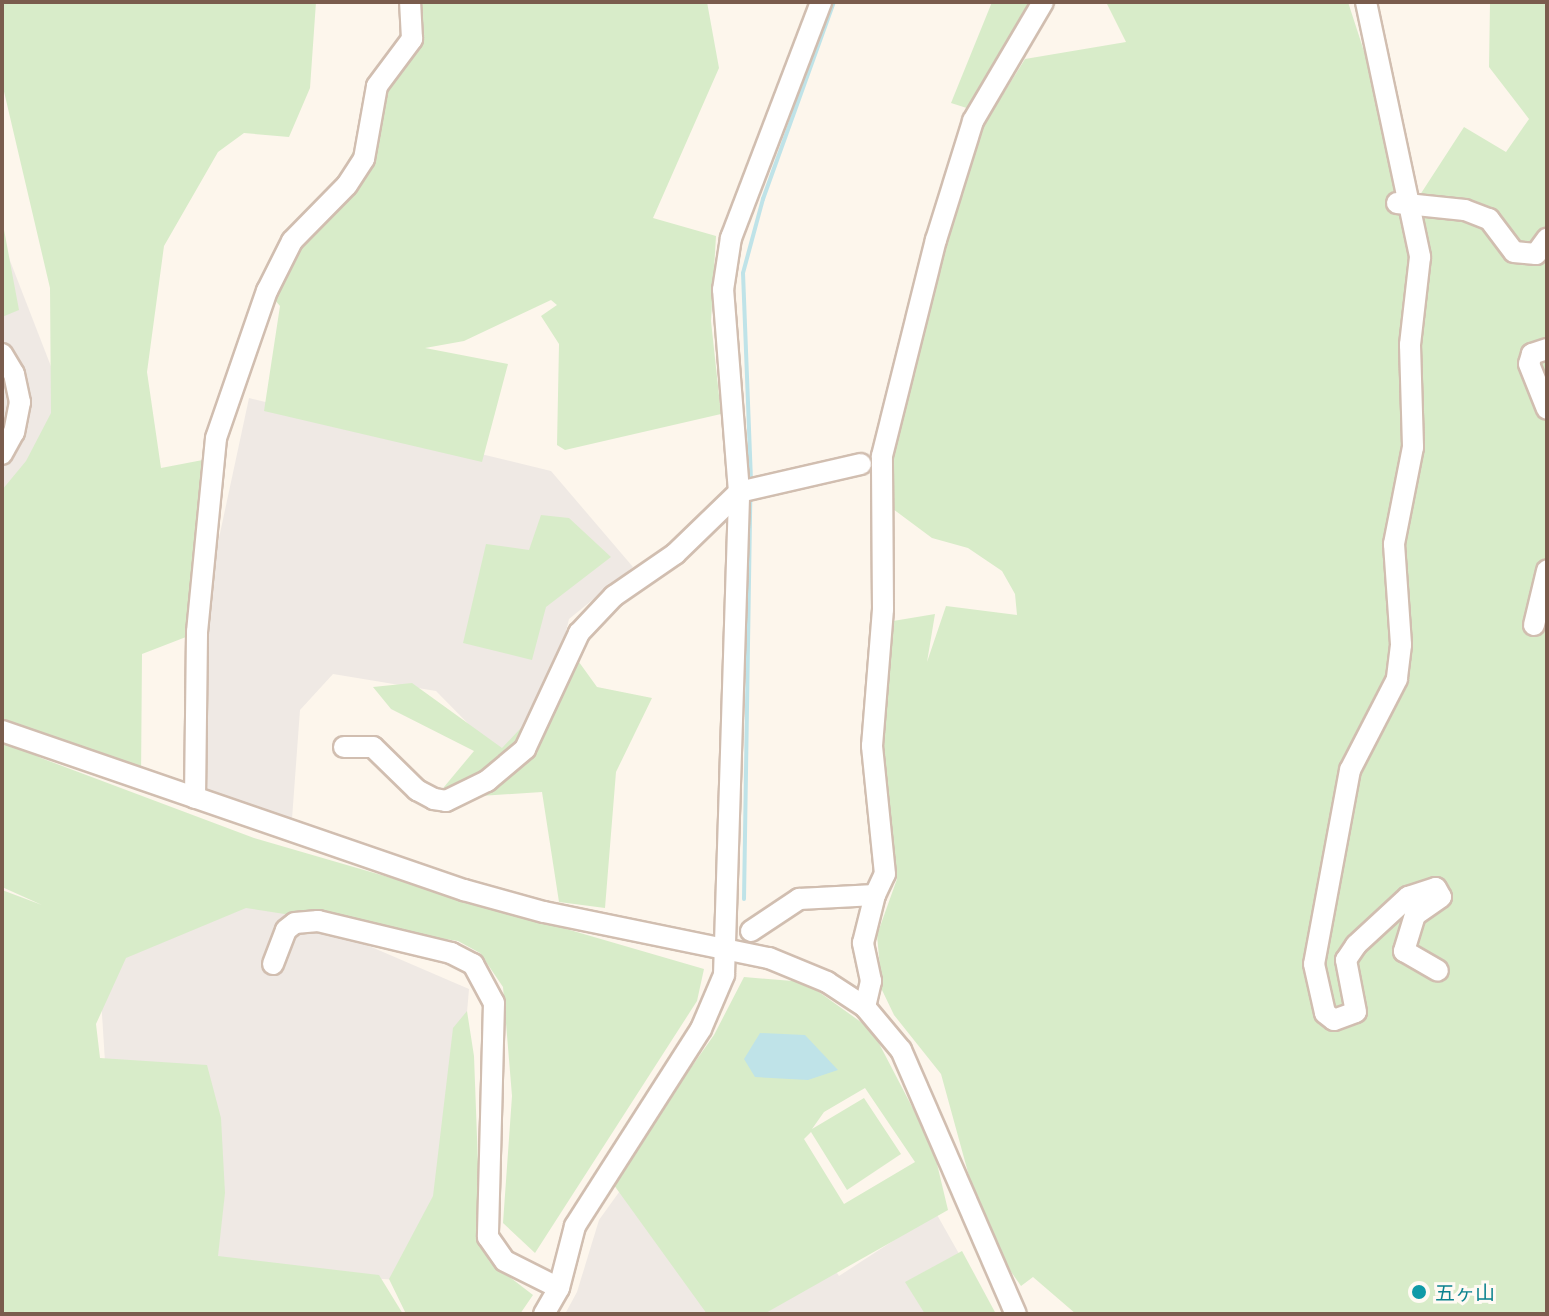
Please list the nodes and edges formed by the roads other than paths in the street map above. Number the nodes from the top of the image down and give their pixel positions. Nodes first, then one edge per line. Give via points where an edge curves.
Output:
1 (410, 2) edge
2 (821, 2) edge
3 (1043, 2) edge
4 (1366, 2) edge
5 (1405, 204) junction
6 (1547, 239) edge
7 (1547, 349) edge
8 (2, 354) edge
9 (1547, 409) edge
10 (2, 454) edge
11 (861, 464) dead end
12 (739, 492) junction
13 (1547, 571) edge
14 (1534, 625) dead end
15 (2, 731) edge
16 (344, 747) dead end
17 (195, 798) junction
18 (875, 895) junction
19 (751, 931) dead end
20 (727, 949) junction
21 (273, 964) dead end
22 (1438, 971) dead end
23 (865, 1007) junction
24 (559, 1288) junction
25 (544, 1314) edge
26 (1016, 1314) edge

1 - 17 street via 412,39 377,86 364,159 347,185 292,241 267,291 216,438 197,632
2 - 12 street via 731,238 723,290
3 - 18 street via 973,121 936,240 882,456 884,580 872,746 885,874
4 - 5 street
5 - 6 street via 1465,210 1489,219 1514,252 1536,254
5 - 22 street via 1420,257 1410,345 1413,447 1394,544 1401,645 1397,679 1350,770 1314,964 1325,1013 1334,1020 1356,1012 1346,960 1408,897 1436,888 1441,897 1415,915 1404,951
7 - 9 street via 1532,354 1529,364
8 - 10 street via 14,374 20,402 14,432
11 - 12 street
12 - 16 street via 675,554 593,614 525,749 487,781 446,801 434,799 417,790 373,747
12 - 20 street
13 - 14 street
15 - 17 street
17 - 20 street via 477,894
18 - 19 street via 799,899
18 - 23 street via 863,943 871,981
20 - 23 street via 802,970
20 - 24 street via 724,975 701,1029 575,1226
21 - 24 street via 286,930 295,923 318,921 451,953 473,964 494,1003 488,1237 505,1261
23 - 26 street via 882,1023 912,1071
24 - 25 street

